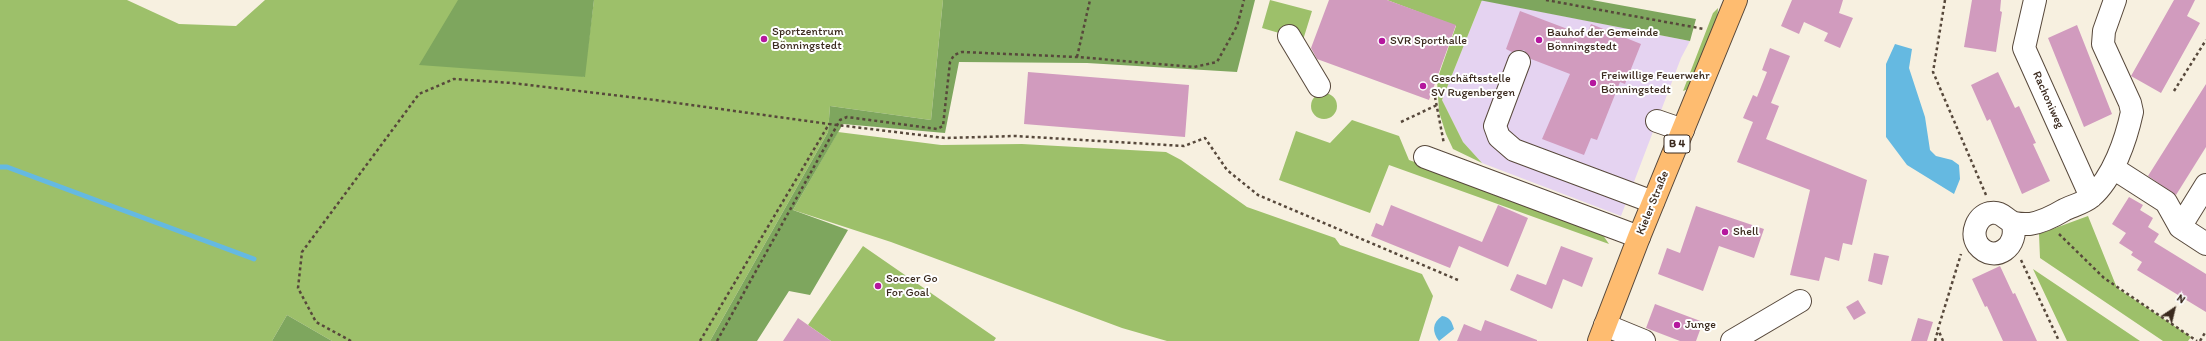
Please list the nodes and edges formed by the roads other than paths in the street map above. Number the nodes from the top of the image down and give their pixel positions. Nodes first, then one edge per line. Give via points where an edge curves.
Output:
1 (1736, 0) edge
2 (2035, 0) edge
3 (2115, 0) edge
4 (1289, 36) dead end
5 (1519, 62) dead end
6 (1319, 86) dead end
7 (1657, 121) dead end
8 (1683, 130) junction
9 (1425, 157) dead end
10 (2113, 168) junction
11 (2206, 185) edge
12 (2091, 197) junction
13 (1653, 202) junction
14 (2012, 222) junction
15 (2180, 227) junction
16 (1639, 236) junction
17 (2206, 244) edge
18 (1800, 300) dead end
19 (1602, 333) edge
20 (1644, 341) edge
21 (1732, 341) edge

1 - 8 main road, Kieler Straße / B 4
2 - 12 street, Rachoniweg via 2024,48
3 - 10 street via 2104,31 2104,44 2132,112
4 - 6 street
5 - 13 street via 1495,126 1499,137 1514,150
7 - 8 street
8 - 13 main road, Kieler Straße / B 4
9 - 16 street
10 - 12 street
10 - 15 street via 2166,202
11 - 15 street
12 - 14 street via 2051,217 2029,224
13 - 16 main road, Kieler Straße / B 4
14 - 14 street via 2014,233 2010,245 2001,252 1989,252 1979,245 1974,233 1978,221 1989,214 2002,214
15 - 17 street
16 - 19 main road, Kieler Straße / B 4
18 - 21 street
19 - 20 street

